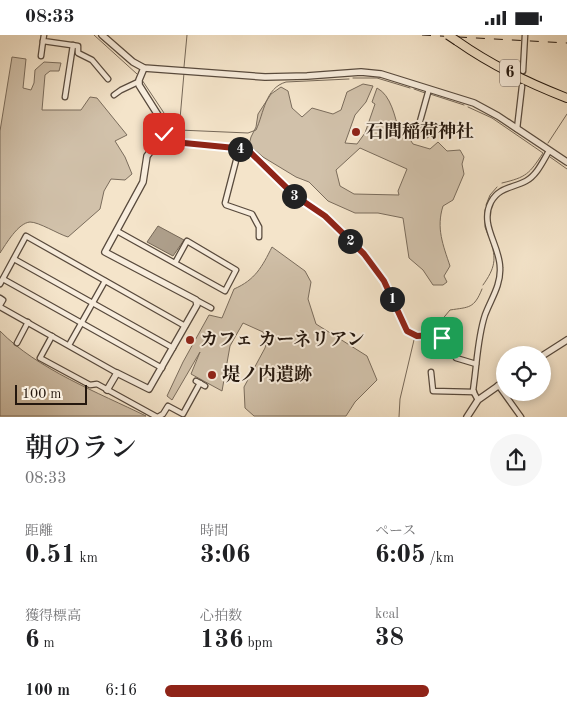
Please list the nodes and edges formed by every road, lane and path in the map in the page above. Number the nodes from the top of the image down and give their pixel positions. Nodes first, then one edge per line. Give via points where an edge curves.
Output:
1 (44, 35) edge
2 (102, 35) edge
3 (448, 35) edge
4 (525, 35) edge
5 (43, 41) junction
6 (73, 45) junction
7 (41, 56) dead end
8 (144, 68) junction
9 (523, 71) dead end
10 (108, 79) dead end
11 (138, 82) junction
12 (522, 86) dead end
13 (429, 89) junction
14 (114, 95) dead end
15 (65, 97) dead end
16 (567, 98) edge
17 (518, 129) junction
18 (164, 134) junction
19 (426, 135) dead end
20 (239, 149) junction
21 (549, 151) junction
22 (567, 162) edge
23 (116, 231) junction
24 (259, 237) dead end
25 (14, 259) junction
26 (175, 263) junction
27 (1, 281) edge
28 (105, 281) junction
29 (0, 298) edge
30 (196, 301) junction
31 (93, 303) junction
32 (0, 306) edge
33 (211, 308) dead end
34 (28, 322) junction
35 (82, 323) junction
36 (186, 326) junction
37 (52, 336) junction
38 (567, 340) edge
39 (17, 343) dead end
40 (69, 345) junction
41 (173, 348) junction
42 (551, 350) edge
43 (476, 364) junction
44 (162, 368) junction
45 (431, 372) dead end
46 (117, 373) junction
47 (200, 383) dead end
48 (496, 386) edge
49 (108, 390) junction
50 (474, 392) junction
51 (478, 400) junction
52 (510, 401) edge
53 (158, 417) edge
54 (467, 417) edge
55 (521, 417) edge

1 - 5 street
2 - 8 street
3 - 16 highway, 6, bridge via 502,69
4 - 9 street
5 - 6 street
5 - 7 street
6 - 10 street via 78,46 78,53 92,60
6 - 15 street
8 - 11 street
8 - 13 street via 265,77 373,73
11 - 14 street
11 - 18 street via 164,123
12 - 17 street
13 - 17 street via 474,103
13 - 19 street via 414,132
17 - 21 street
18 - 20 street via 174,142
18 - 23 street via 147,156 143,182
20 - 24 street via 225,203 252,214 259,227
20 - 43 street via 256,157 294,195 325,216 364,254 384,281 407,331 417,336 439,337 456,358
21 - 22 street
21 - 43 street via 530,178 499,191 488,211 488,225 500,270 499,282 485,316
23 - 26 street
23 - 30 street via 105,251
25 - 27 street
25 - 28 street via 26,236
25 - 31 street
26 - 26 street via 225,291 236,269 187,241
27 - 35 street
28 - 31 street
28 - 36 street
29 - 32 street via 3,300
30 - 33 street
30 - 36 street
31 - 35 street
31 - 41 street
32 - 34 street
34 - 37 street
34 - 39 street
35 - 40 street
35 - 44 street
36 - 41 street
37 - 40 street
37 - 49 street via 40,359 90,385 97,384
38 - 42 street
40 - 46 street
41 - 44 street
43 - 50 street
44 - 46 street via 149,389
45 - 50 street via 433,391
46 - 49 street
47 - 53 street via 183,414 168,406
48 - 51 street
49 - 53 street
50 - 51 street
51 - 54 street
52 - 55 street

